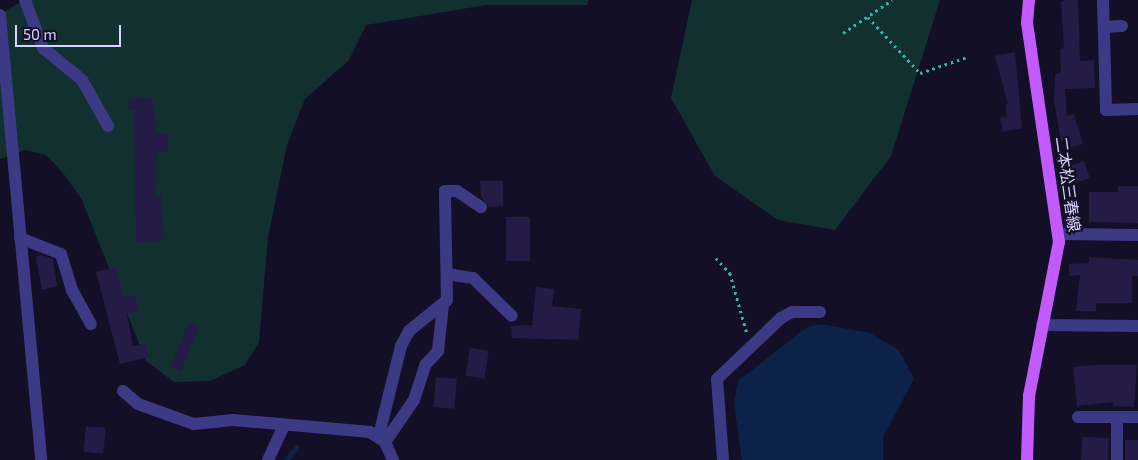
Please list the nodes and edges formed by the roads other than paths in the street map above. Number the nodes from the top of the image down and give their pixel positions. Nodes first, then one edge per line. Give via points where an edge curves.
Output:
1 (25, 0) edge
2 (1029, 0) edge
3 (1103, 0) edge
4 (0, 15) edge
5 (1122, 26) dead end
6 (1104, 27) junction
7 (1138, 109) edge
8 (108, 126) dead end
9 (481, 207) dead end
10 (1059, 234) junction
11 (1138, 234) edge
12 (20, 238) junction
13 (447, 274) junction
14 (443, 305) junction
15 (820, 312) dead end
16 (512, 316) dead end
17 (91, 324) dead end
18 (1042, 326) junction
19 (1138, 326) edge
20 (123, 391) dead end
21 (1078, 416) dead end
22 (1117, 417) junction
23 (1138, 417) edge
24 (284, 426) junction
25 (382, 439) junction
26 (41, 460) edge
27 (268, 460) edge
28 (393, 460) edge
29 (723, 460) edge
30 (1027, 460) edge
31 (1117, 460) edge

1 - 8 street via 43,48 82,80
2 - 10 main road, 二本松三春線 via 1027,23
3 - 6 street
4 - 12 street
5 - 6 street
6 - 7 street via 1106,110
9 - 13 street via 457,191 445,191
10 - 11 street
10 - 18 main road, 二本松三春線
12 - 17 street via 61,254 72,290
12 - 26 street
13 - 14 street via 447,300
13 - 16 street via 473,278
14 - 25 street via 438,351 426,364 414,400
14 - 25 street via 409,331 401,346
15 - 29 street via 792,312 750,346 717,379
18 - 19 street
18 - 30 main road, 二本松三春線 via 1028,396
20 - 24 street via 138,404 194,424 233,420
21 - 22 street
22 - 23 street
22 - 31 street
24 - 25 street
24 - 27 street
25 - 28 street

